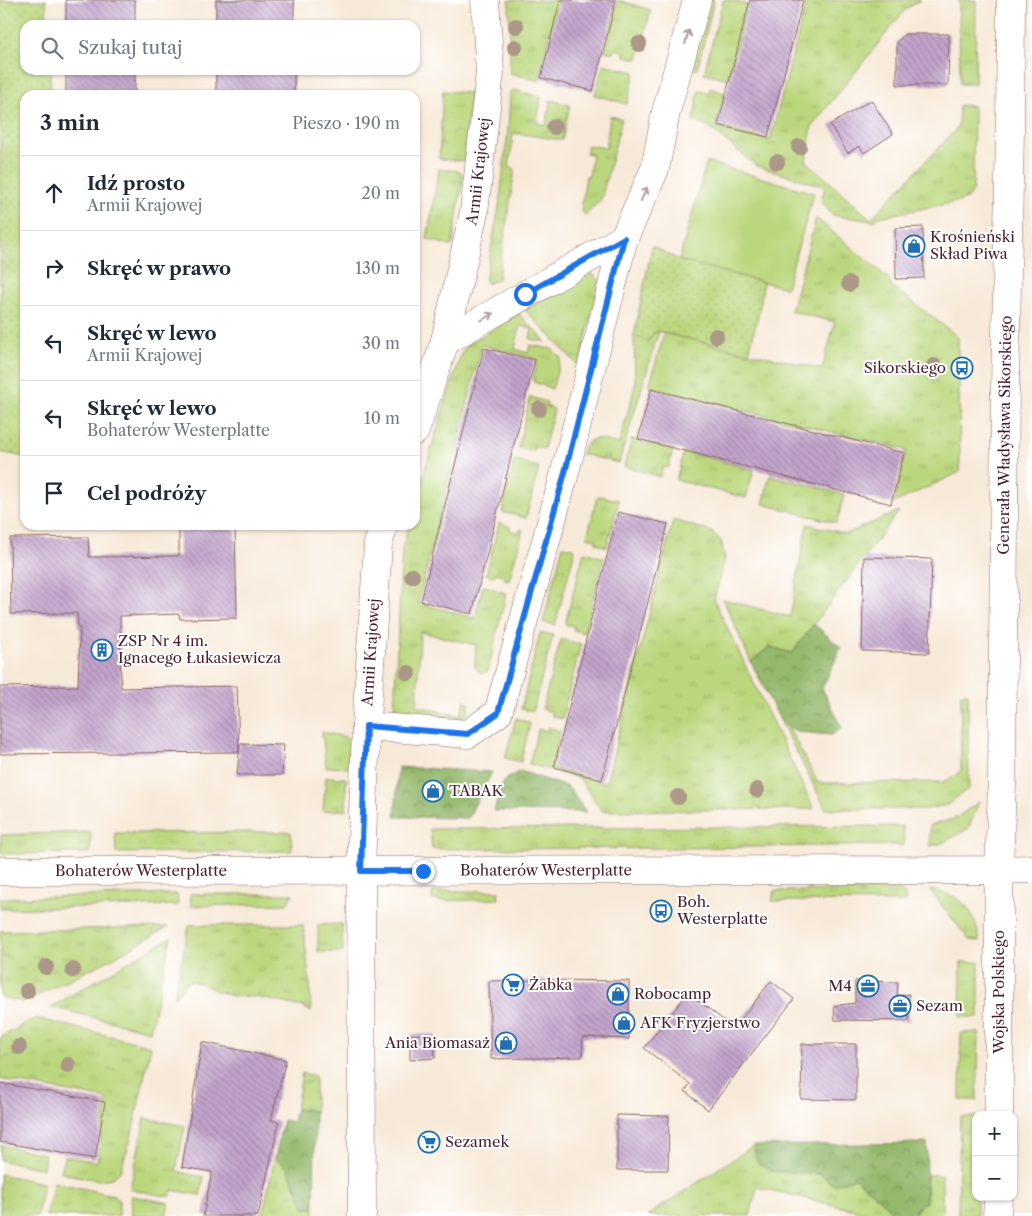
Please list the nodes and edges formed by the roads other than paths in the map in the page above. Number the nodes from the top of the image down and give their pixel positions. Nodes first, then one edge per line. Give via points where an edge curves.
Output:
1 (484, 0) edge
2 (697, 0) edge
3 (1011, 0) edge
4 (624, 238) junction
5 (445, 341) junction
6 (420, 416) edge
7 (382, 530) edge
8 (366, 726) junction
9 (1032, 869) edge
10 (999, 870) junction
11 (361, 871) junction
12 (0, 872) edge
13 (999, 1111) edge
14 (998, 1201) edge
15 (362, 1216) edge
16 (997, 1216) edge

1 - 5 street, Armii Krajowej via 490,72 485,120 474,212
4 -> 2 street via 655,169 666,112
3 - 10 street, Generała Władysława Sikorskiego
5 -> 4 street
4 - 8 street via 564,476 498,713 468,734
5 - 6 street, Armii Krajowej
7 - 8 street, Armii Krajowej via 378,544
8 - 11 street, Armii Krajowej
9 - 10 street, Bohaterów Westerplatte
10 - 11 street, Bohaterów Westerplatte
10 - 13 street, Wojska Polskiego
11 - 12 street, Bohaterów Westerplatte
11 - 15 street, Armii Krajowej
14 - 16 street

